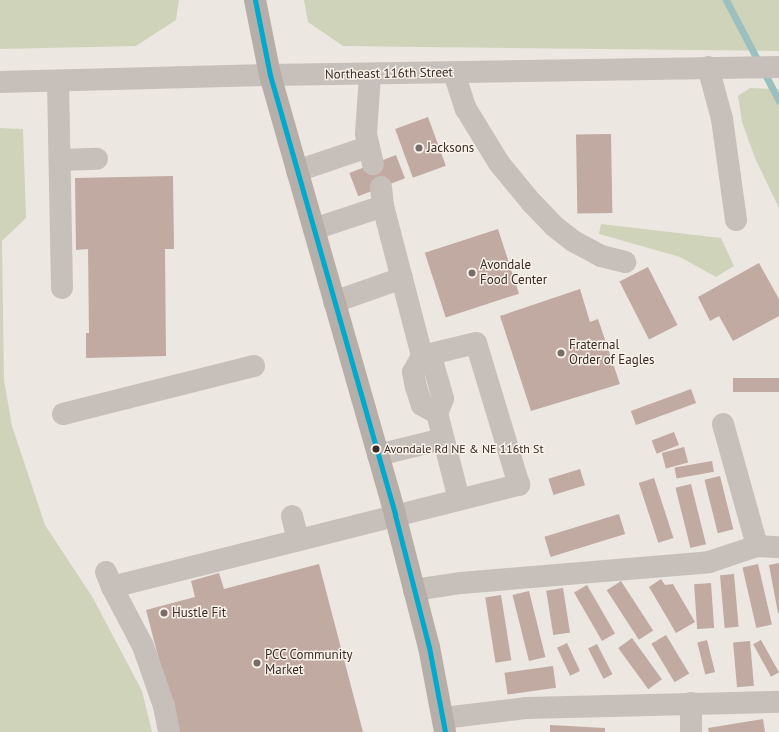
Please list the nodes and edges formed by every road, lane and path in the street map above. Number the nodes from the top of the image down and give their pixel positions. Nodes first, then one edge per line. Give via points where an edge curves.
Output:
1 (255, 0) edge
2 (708, 67) junction
3 (779, 67) edge
4 (454, 74) junction
5 (270, 75) junction
6 (370, 75) junction
7 (58, 81) junction
8 (0, 82) edge
9 (97, 159) dead end
10 (60, 160) junction
11 (297, 171) junction
12 (736, 220) dead end
13 (314, 229) junction
14 (625, 262) dead end
15 (402, 278) junction
16 (62, 288) dead end
17 (334, 302) junction
18 (422, 356) junction
19 (254, 366) dead end
20 (62, 414) dead end
21 (723, 424) dead end
22 (443, 439) junction
23 (378, 455) junction
24 (459, 499) junction
25 (395, 515) junction
26 (292, 516) dead end
27 (298, 540) junction
28 (757, 546) junction
29 (779, 547) edge
30 (414, 590) junction
31 (779, 702) edge
32 (691, 703) junction
33 (444, 725) edge
34 (169, 732) edge
35 (691, 732) edge

1 - 5 main road
2 - 3 street, Northeast 116th Street
2 - 4 street, Northeast 116th Street
2 - 12 street via 722,119
4 - 6 street, Northeast 116th Street
4 - 14 street via 466,109 499,163 531,202 554,226 574,241 601,256
5 - 6 street, Northeast 116th Street
5 - 7 street, Northeast 116th Street
5 - 11 main road
6 - 11 street via 366,134 370,155
7 - 8 street, Northeast 116th Street
7 - 10 street
9 - 10 street
10 - 16 street
11 - 13 main road
13 - 15 street via 382,197
13 - 17 main road
15 - 17 street
15 - 18 street
17 - 23 main road
18 - 22 street via 434,366 443,399 437,413
18 - 24 street via 476,343 519,485
19 - 20 street
21 - 28 street
22 - 23 street
22 - 24 street
23 - 25 main road
24 - 25 street
25 - 27 street
25 - 30 main road
26 - 27 street
27 - 34 street via 109,580 143,646 164,706
28 - 29 street
28 - 30 street via 709,562 461,582
30 - 33 main road via 429,647
31 - 32 street
32 - 33 street via 527,708
32 - 35 street

